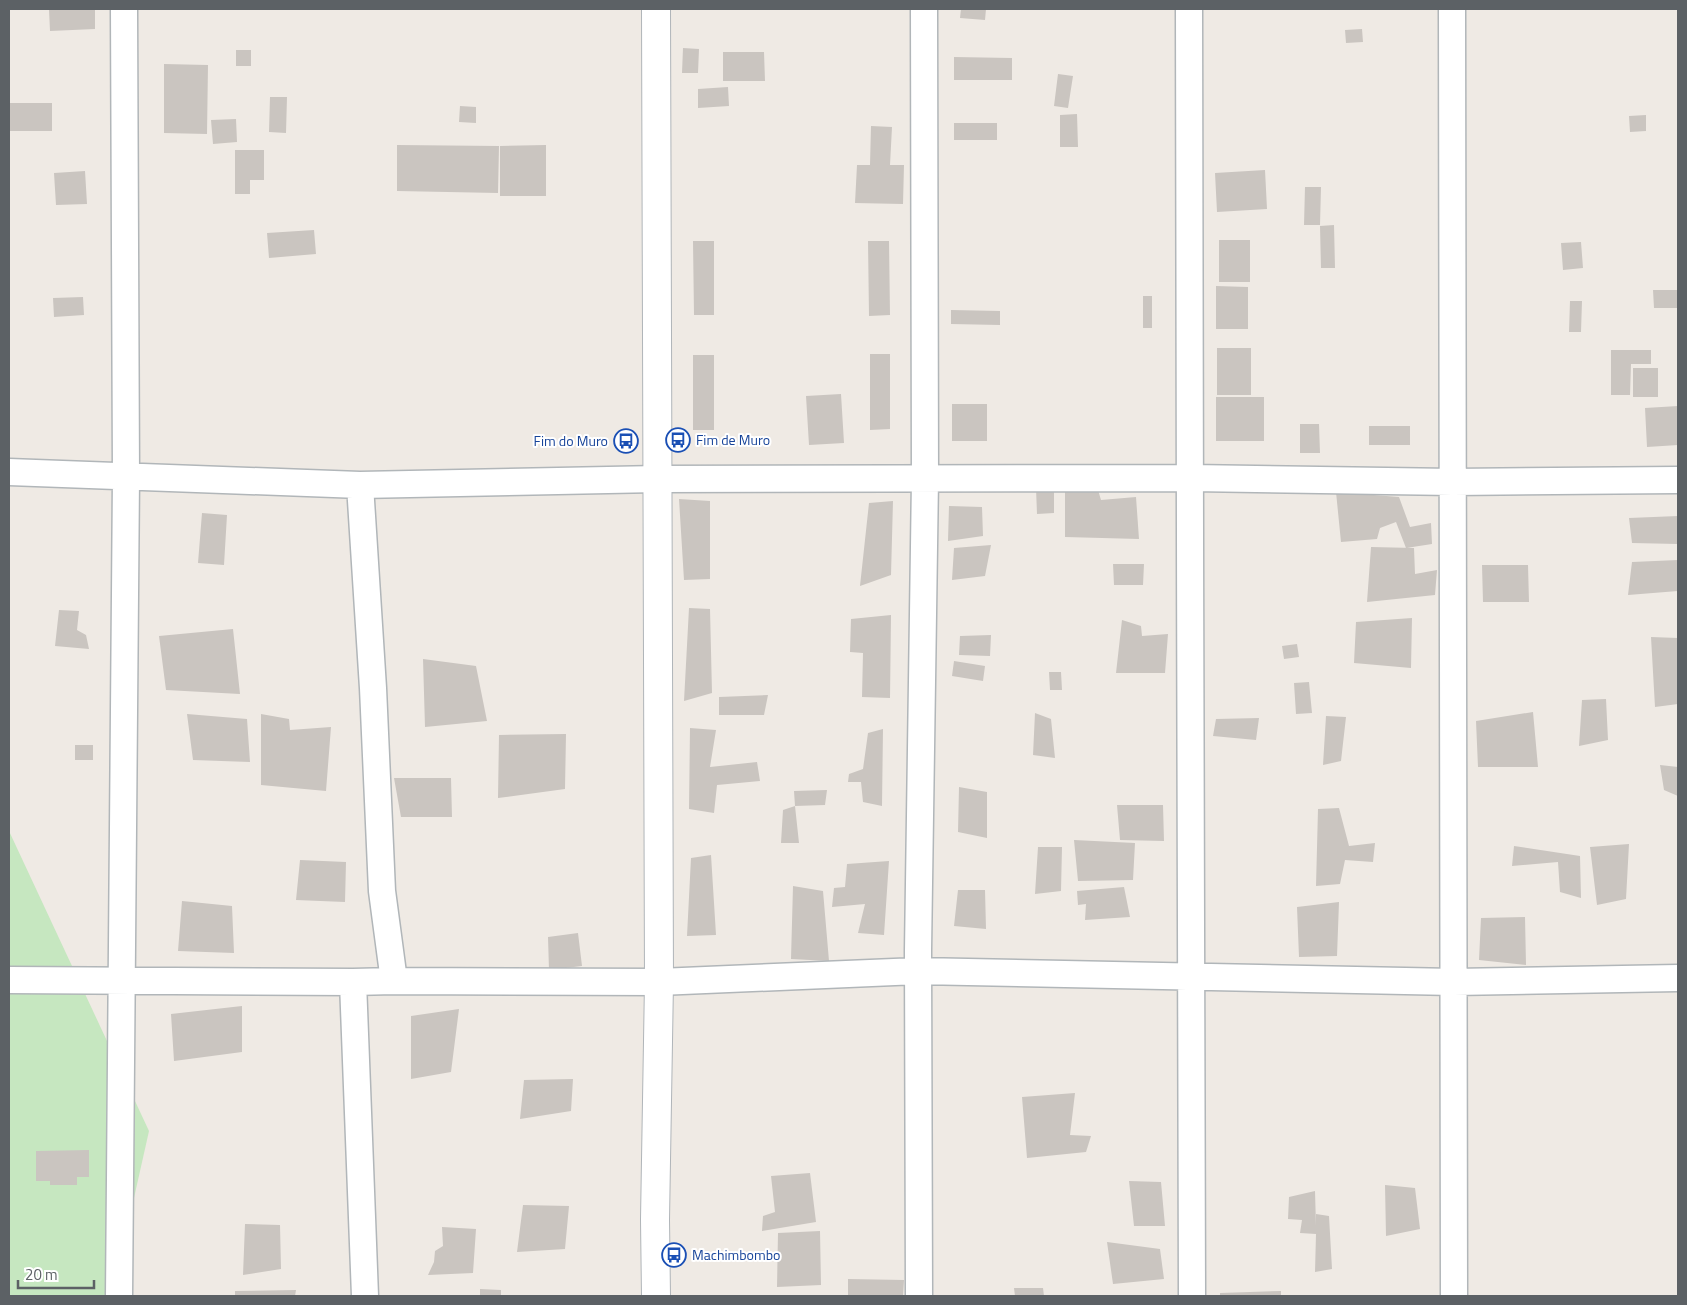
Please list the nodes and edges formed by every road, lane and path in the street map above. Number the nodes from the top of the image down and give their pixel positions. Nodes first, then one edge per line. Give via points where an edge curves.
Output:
1 (124, 9) edge
2 (656, 9) edge
3 (924, 9) edge
4 (1189, 9) edge
5 (1452, 9) edge
6 (9, 472) edge
7 (126, 476) junction
8 (658, 478) junction
9 (1192, 478) junction
10 (925, 479) junction
11 (1678, 480) edge
12 (1452, 482) junction
13 (360, 485) junction
14 (918, 971) junction
15 (1190, 976) junction
16 (1678, 978) edge
17 (9, 980) edge
18 (394, 981) junction
19 (122, 982) junction
20 (352, 982) junction
21 (659, 982) junction
22 (1454, 982) junction
23 (120, 1296) edge
24 (366, 1296) edge
25 (656, 1296) edge
26 (919, 1296) edge
27 (1192, 1296) edge
28 (1454, 1296) edge

1 - 7 street
2 - 8 street
3 - 10 street
4 - 9 street
5 - 12 street
6 - 7 street
7 - 13 street
7 - 19 street
8 - 10 street
8 - 13 street
8 - 21 street
9 - 10 street
9 - 12 street
9 - 15 street
10 - 14 street
11 - 12 street
12 - 22 street
13 - 18 street via 382,891
14 - 15 street
14 - 21 street
14 - 26 street
15 - 22 street
15 - 27 street
16 - 22 street
17 - 19 street
18 - 20 street
18 - 21 street
19 - 20 street
19 - 23 street
20 - 24 street
21 - 25 street
22 - 28 street

